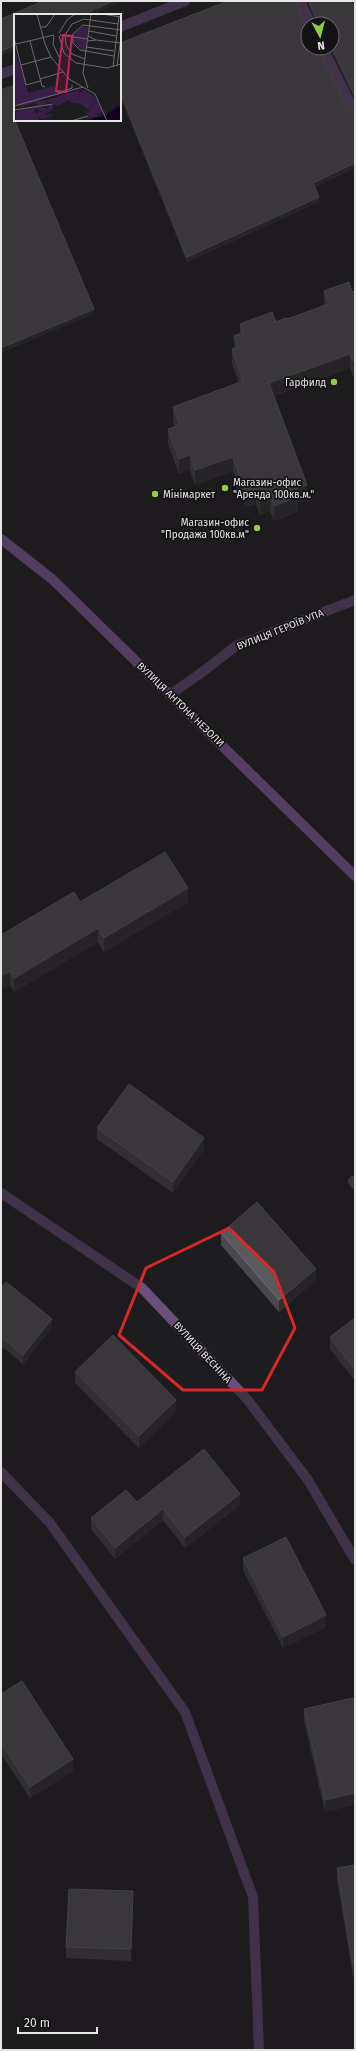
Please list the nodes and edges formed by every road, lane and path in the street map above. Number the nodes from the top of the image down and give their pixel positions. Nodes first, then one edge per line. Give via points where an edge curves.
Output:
1 (185, 1) edge
2 (300, 1) edge
3 (307, 16) edge
4 (121, 27) edge
5 (327, 56) edge
6 (14, 69) edge
7 (1, 74) edge
8 (353, 109) edge
9 (1, 539) edge
10 (355, 600) edge
11 (171, 694) junction
12 (355, 876) edge
13 (1, 1192) edge
14 (1, 1472) edge
15 (355, 1560) edge
16 (259, 2050) edge

1 - 4 street
2 - 3 street
5 - 8 street
6 - 7 street
9 - 11 main road, ВУЛИЦЯ АНТОНА НЕЗОЛИ via 52,579
10 - 11 street, ВУЛИЦЯ ГЕРОЇВ УПА via 236,646
11 - 12 main road, ВУЛИЦЯ АНТОНА НЕЗОЛИ
13 - 15 street, ВУЛИЦЯ ВЕСНІНА via 142,1288 247,1399 308,1480
14 - 16 street via 50,1523 185,1712 253,1897

